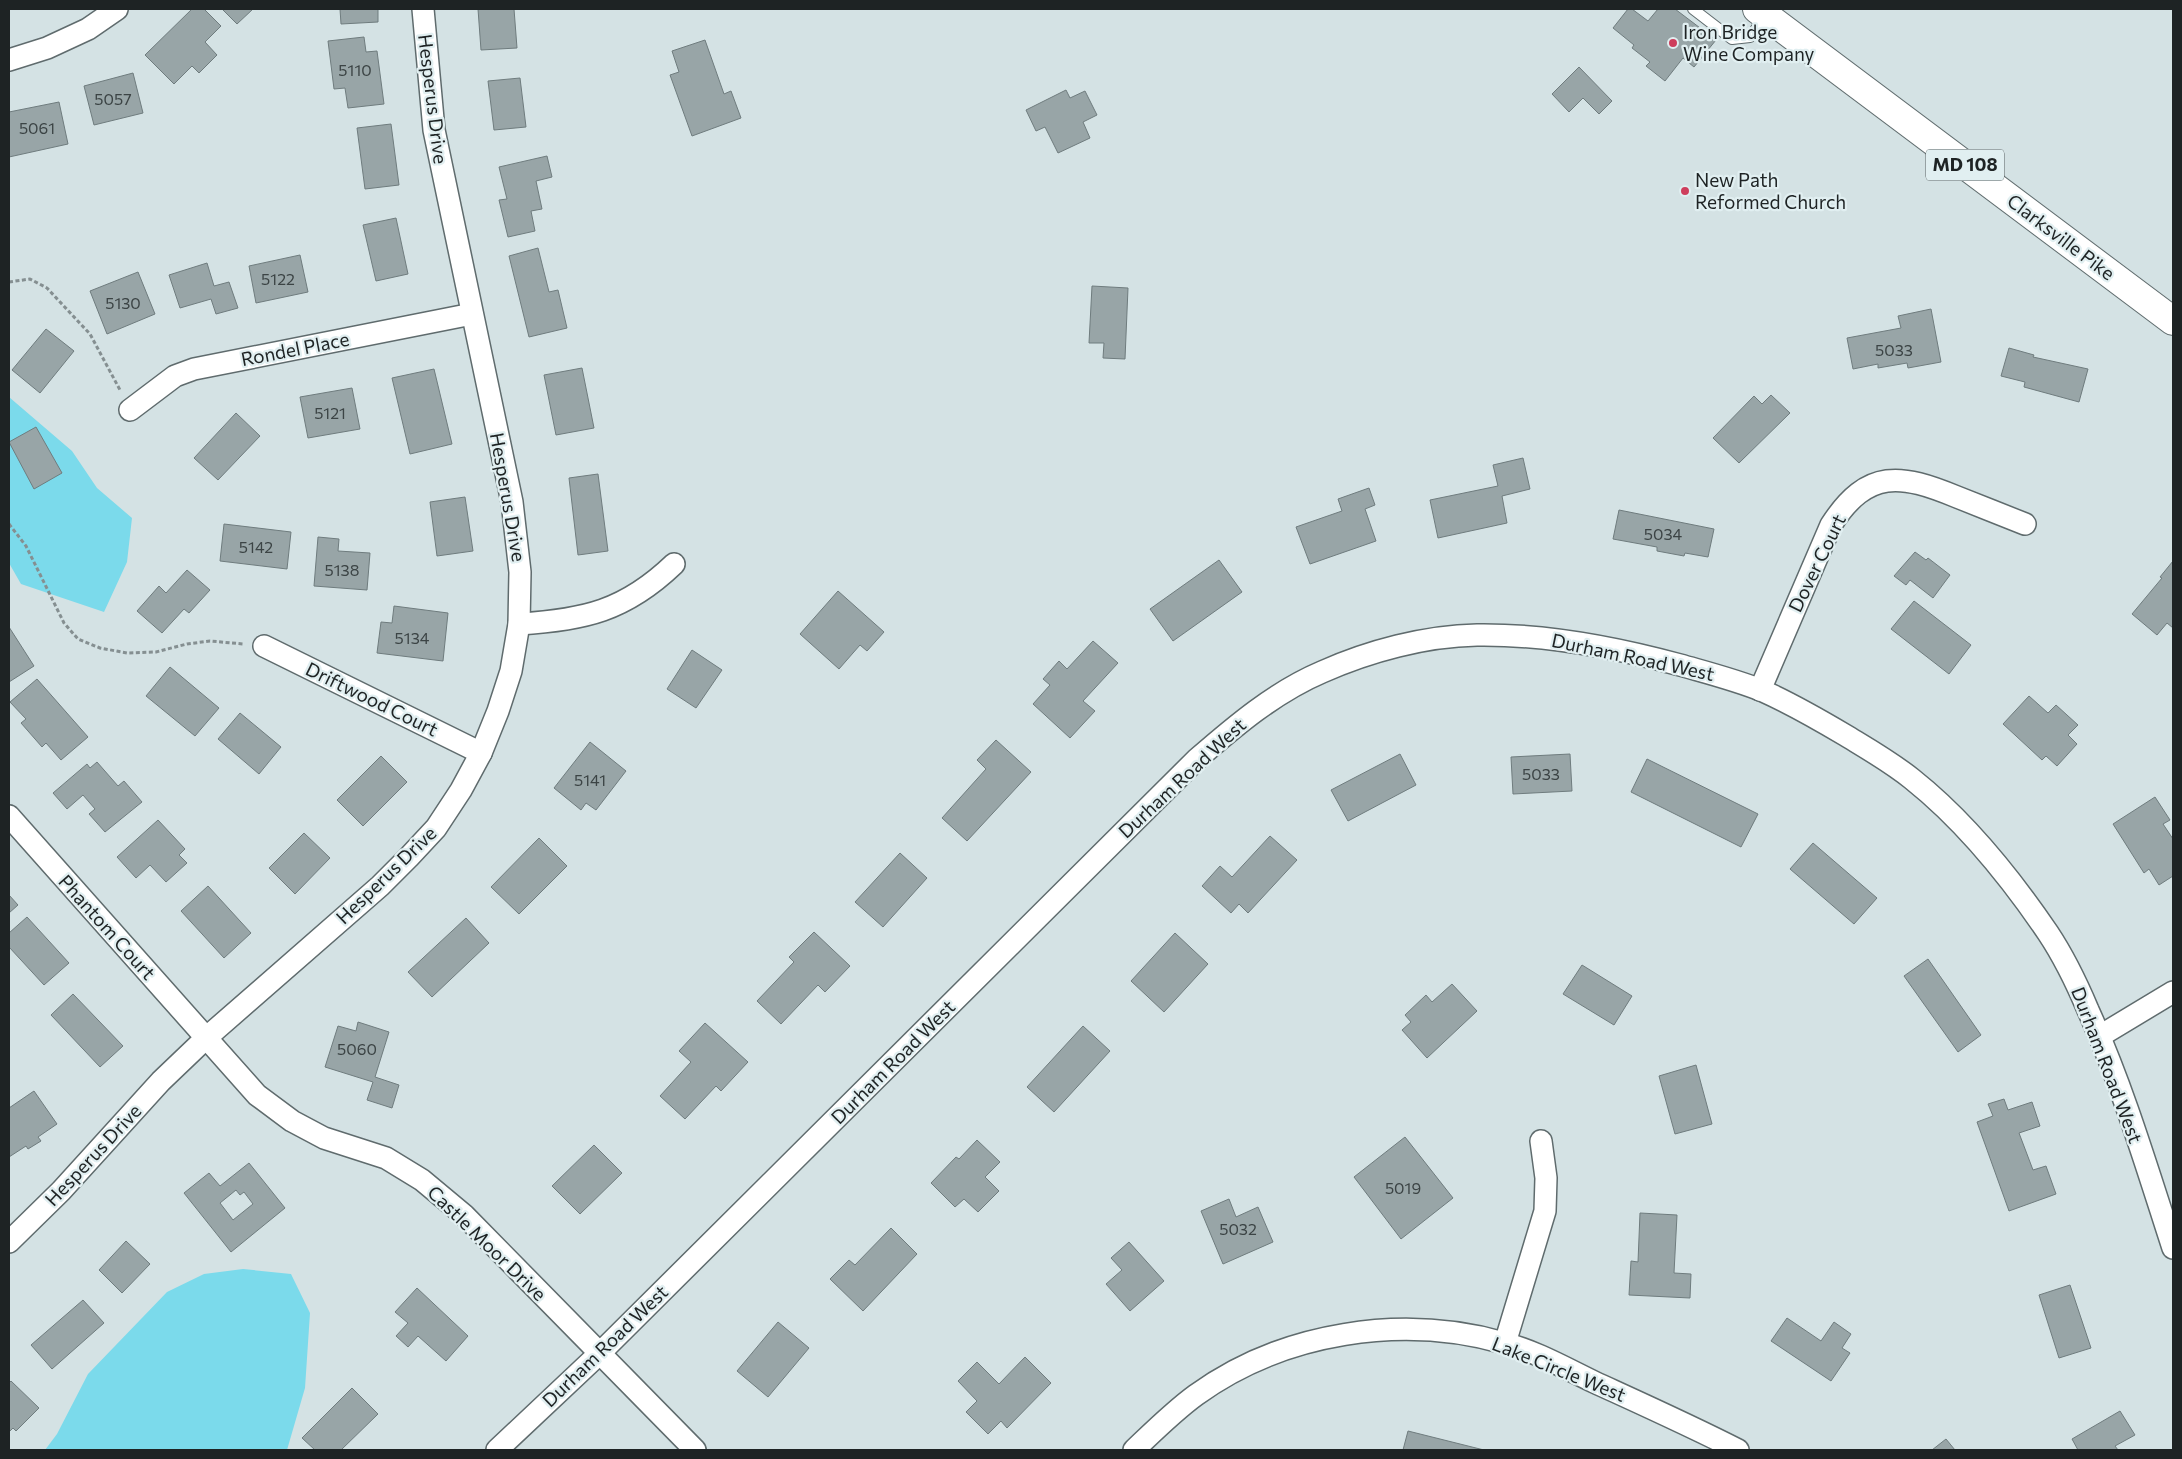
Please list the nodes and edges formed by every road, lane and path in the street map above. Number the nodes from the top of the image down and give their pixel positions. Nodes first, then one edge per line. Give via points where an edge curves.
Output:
1 (117, 9) edge
2 (423, 9) edge
3 (1693, 9) edge
4 (1762, 12) edge
5 (9, 60) edge
6 (9, 282) edge
7 (472, 314) junction
8 (2173, 321) edge
9 (130, 410) joint
10 (9, 524) edge
11 (2025, 524) dead end
12 (674, 564) dead end
13 (519, 624) junction
14 (264, 646) joint
15 (1760, 690) junction
16 (481, 753) junction
17 (9, 816) edge
18 (2173, 992) edge
19 (2100, 1036) junction
20 (206, 1038) junction
21 (1541, 1141) dead end
22 (9, 1242) edge
23 (2173, 1248) edge
24 (1506, 1343) junction
25 (599, 1354) junction
26 (497, 1450) edge
27 (695, 1450) edge
28 (1134, 1450) edge
29 (1738, 1450) edge

1 - 5 street via 88,29 47,48
2 - 7 street, Hesperus Drive via 434,130
3 - 4 lane via 1732,39 1750,37
4 - 8 main road, Clarksville Pike / MD 108
6 - 9 path via 30,279 47,288 90,334
7 - 9 street, Rondel Place via 194,370 175,376
7 - 13 street, Hesperus Drive via 512,502 520,572
10 - 14 path via 26,546 64,623 78,639 100,648 127,653 156,652 210,641
11 - 15 street, Dover Court via 1923,483 1901,479 1870,485 1854,496 1831,525
12 - 13 street via 643,590 605,610 560,621
13 - 16 street, Hesperus Drive via 511,671
14 - 16 street, Driftwood Court
15 - 19 street, Durham Road West via 1799,708 1870,750 1911,778 1952,814 2005,874 2050,936
15 - 25 street, Durham Road West via 1719,675 1593,645 1532,637 1474,635 1372,653 1321,672 1278,696 1197,759
16 - 20 street, Hesperus Drive via 436,828 409,857
17 - 20 street, Phantom Court
18 - 19 street
19 - 23 street, Durham Road West
20 - 22 street, Hesperus Drive via 161,1081 61,1191
20 - 25 street, Castle Moor Drive via 257,1095 292,1121 324,1138 386,1158 422,1180 464,1216
21 - 24 street via 1546,1178 1544,1211
24 - 28 street, Lake Circle West via 1464,1333 1422,1330 1373,1330 1325,1338 1236,1370 1196,1394
24 - 29 street, Lake Circle West
25 - 26 street, Durham Road West
25 - 27 street, Castle Moor Drive

